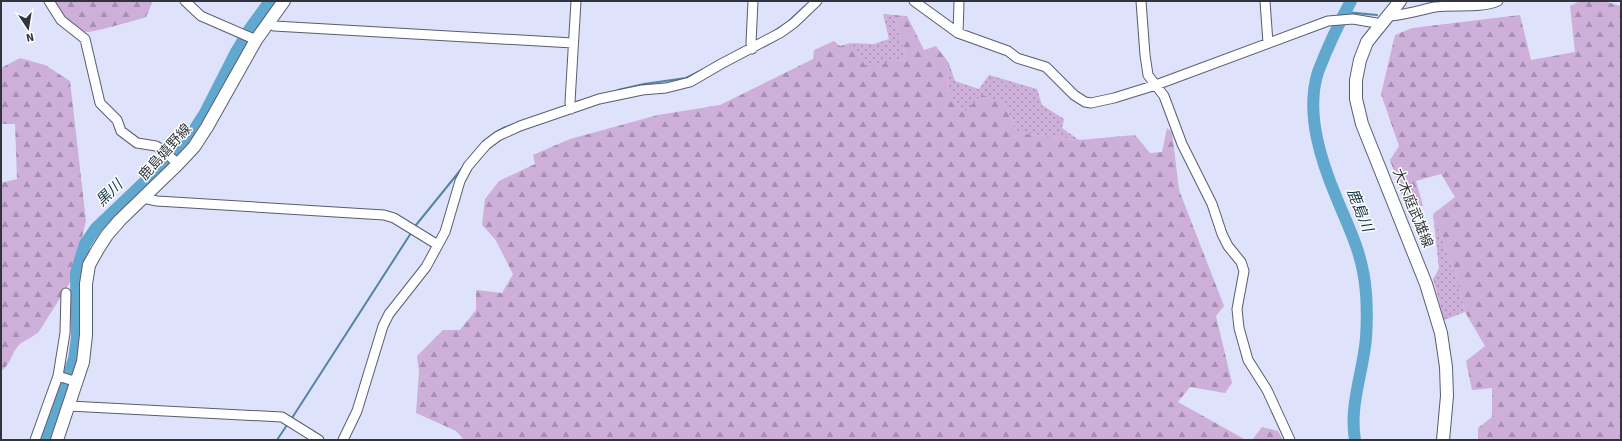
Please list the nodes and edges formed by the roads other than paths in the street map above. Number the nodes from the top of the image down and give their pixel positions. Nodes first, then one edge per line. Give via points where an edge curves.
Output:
1 (49, 1) edge
2 (185, 1) edge
3 (284, 1) edge
4 (576, 1) edge
5 (754, 1) edge
6 (817, 1) edge
7 (914, 1) edge
8 (1141, 1) edge
9 (1265, 1) edge
10 (1400, 1) edge
11 (1498, 1) edge
12 (959, 2) edge
13 (1386, 20) junction
14 (269, 23) junction
15 (958, 33) junction
16 (256, 40) junction
17 (574, 43) junction
18 (1268, 44) junction
19 (752, 49) junction
20 (1156, 85) junction
21 (571, 109) junction
22 (178, 164) junction
23 (143, 198) junction
24 (438, 245) junction
25 (66, 293) dead end
26 (60, 377) junction
27 (74, 382) junction
28 (68, 406) junction
29 (35, 440) edge
30 (57, 440) edge
31 (319, 440) edge
32 (343, 440) edge
33 (1290, 440) edge
34 (1443, 440) edge

1 - 22 street via 61,20 85,40 100,103 117,120 121,131 137,142 156,146
2 - 16 street via 202,16
3 - 14 main road, 鹿島嬉野線
4 - 17 street
5 - 19 street
6 - 19 street via 794,23
7 - 15 street
8 - 20 street via 1148,76
9 - 18 street
10 - 13 main road, 大木庭武雄線
11 - 13 street via 1482,5 1436,7
12 - 15 street
13 - 18 street via 1328,21
13 - 34 main road, 大木庭武雄線 via 1367,42 1360,60 1356,99 1362,124 1426,284 1441,333 1447,396
14 - 16 main road, 鹿島嬉野線
14 - 17 street via 274,26
15 - 20 street via 1008,51 1017,58 1046,67 1074,95 1085,102 1114,98
16 - 22 main road, 鹿島嬉野線 via 207,127 194,147
17 - 21 street
18 - 20 street
19 - 21 street via 690,82 599,99
20 - 33 street via 1164,96 1182,144 1212,204 1222,234 1241,262 1244,272 1237,309 1239,328 1248,360 1267,390
21 - 24 street via 520,126 498,136 486,145 468,166 460,181 445,232
22 - 23 main road, 鹿島嬉野線
23 - 24 street via 384,215 394,218
23 - 27 main road, 鹿島嬉野線 via 107,235 89,265 83,362
24 - 32 street via 426,267 389,314 383,326 357,411
25 - 26 street
26 - 27 street
26 - 29 street
27 - 28 main road, 鹿島嬉野線
28 - 30 main road, 鹿島嬉野線
28 - 31 street via 282,417

